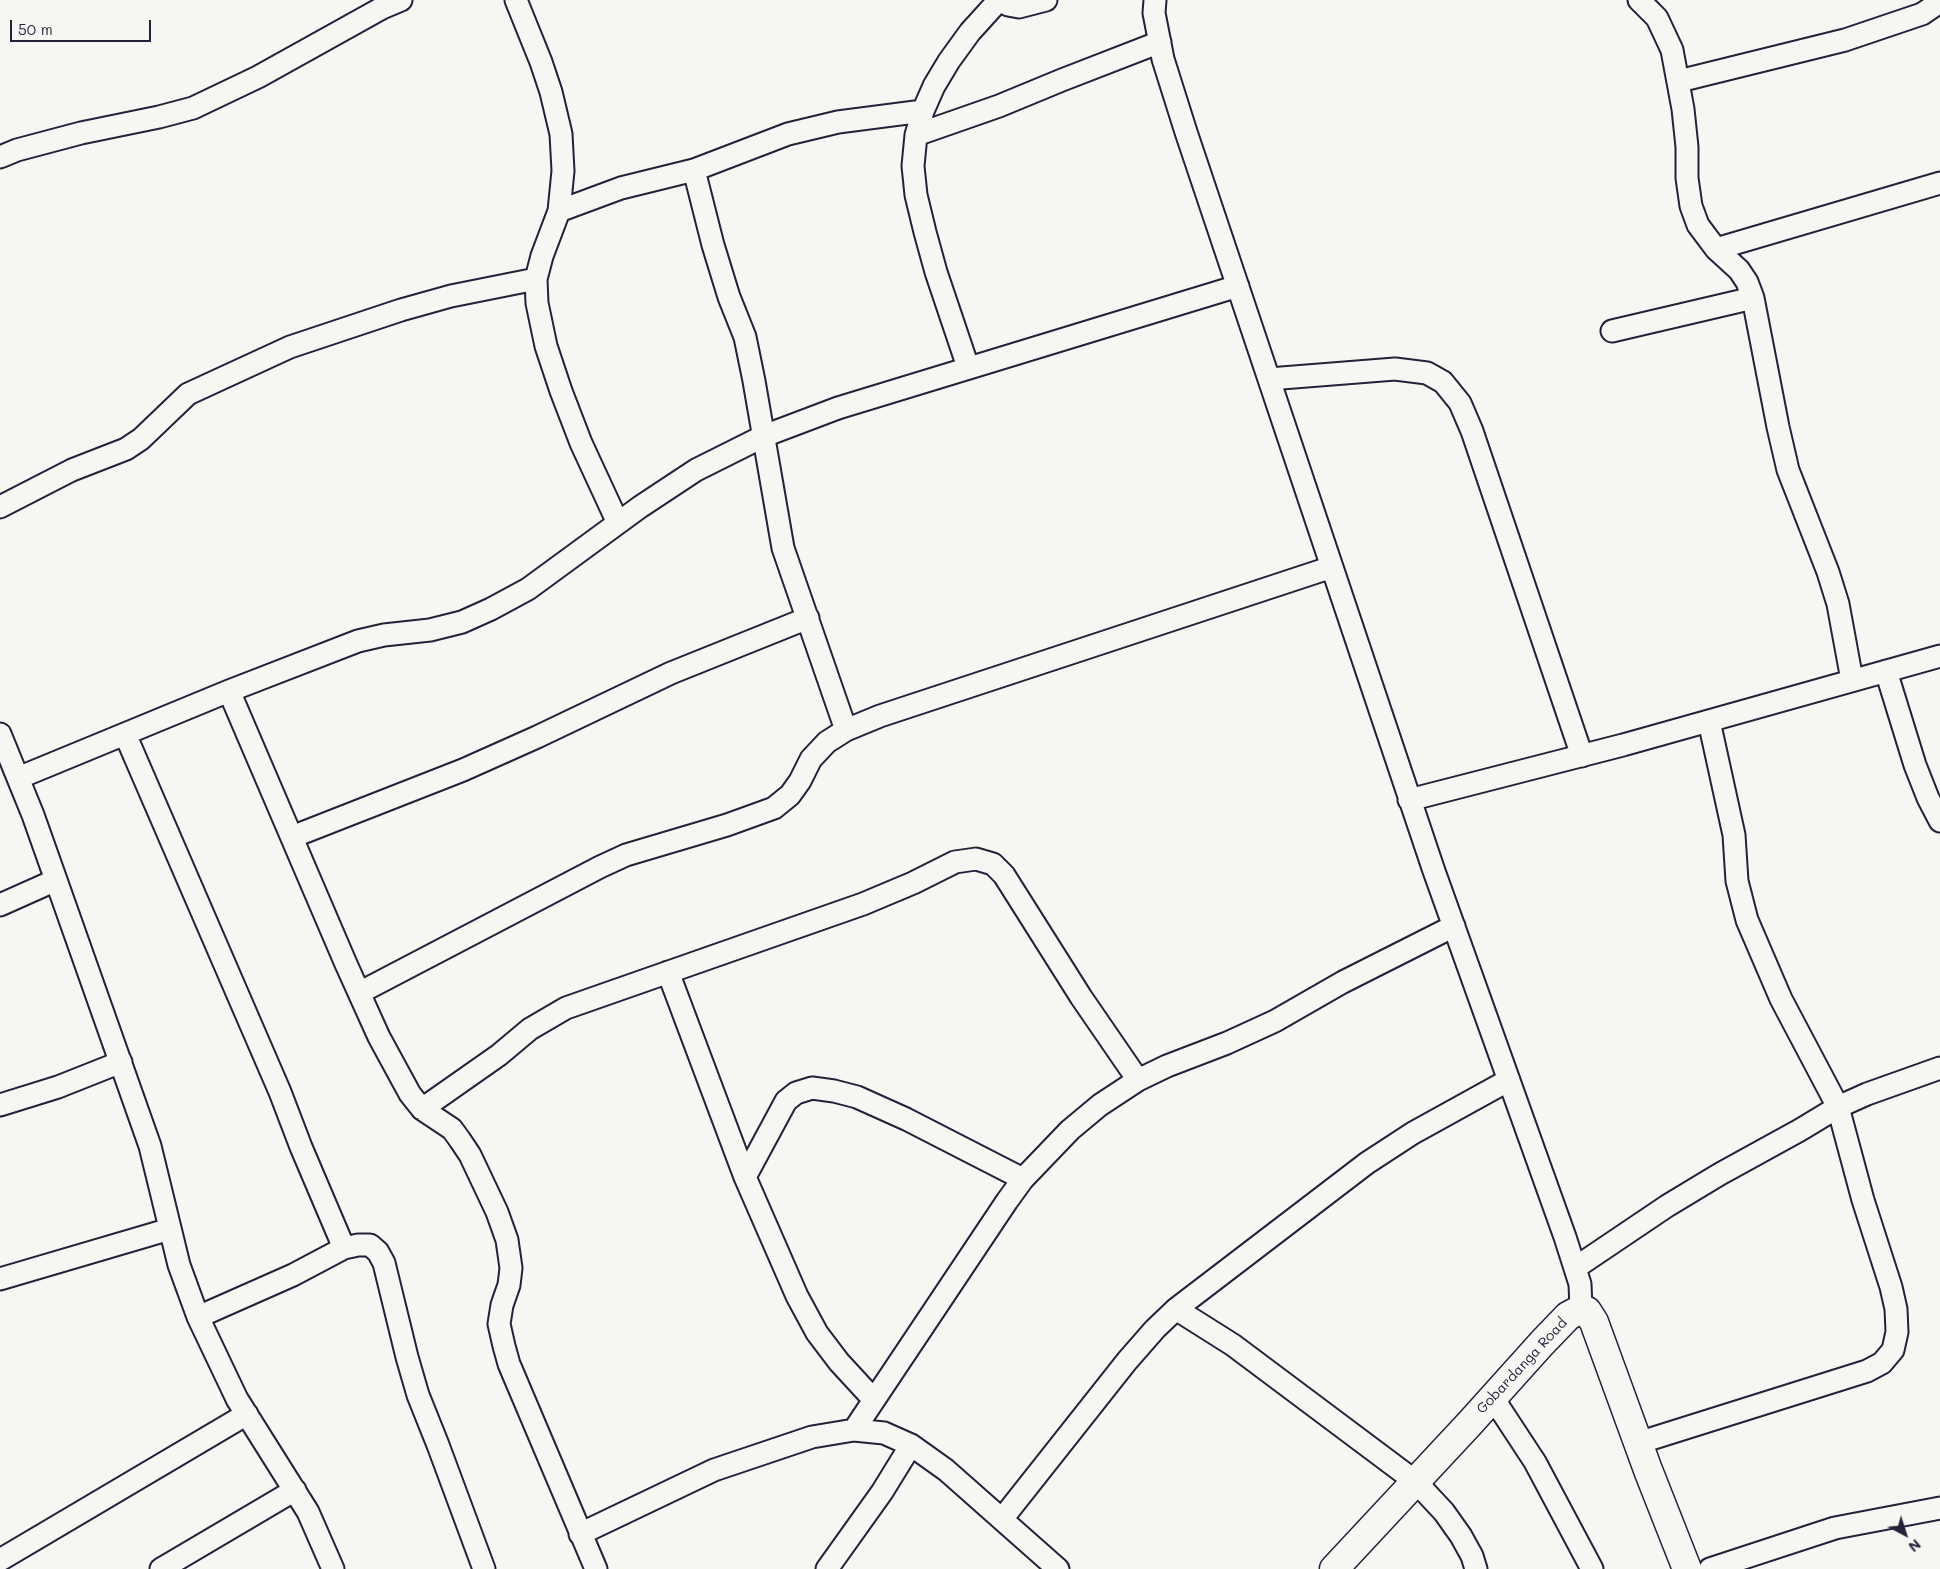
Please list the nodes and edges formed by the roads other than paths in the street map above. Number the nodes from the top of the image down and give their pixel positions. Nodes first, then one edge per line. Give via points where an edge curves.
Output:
1 (401, 0) edge
2 (516, 0) edge
3 (1001, 0) edge
4 (1046, 0) edge
5 (1155, 0) edge
6 (1639, 0) edge
7 (1940, 2) edge
8 (1160, 42) junction
9 (1679, 82) junction
10 (923, 111) junction
11 (916, 135) junction
12 (0, 157) edge
13 (694, 170) junction
14 (1940, 183) edge
15 (559, 211) junction
16 (1716, 249) junction
17 (536, 279) junction
18 (1238, 286) junction
19 (1753, 298) junction
20 (1612, 331) dead end
21 (968, 367) junction
22 (1269, 379) junction
23 (764, 436) junction
24 (0, 506) edge
25 (618, 523) junction
26 (1332, 567) junction
27 (808, 618) junction
28 (1940, 656) edge
29 (1886, 671) junction
30 (1852, 680) junction
31 (229, 691) junction
32 (1709, 721) junction
33 (846, 730) junction
34 (0, 734) edge
35 (125, 734) junction
36 (1582, 756) junction
37 (18, 778) junction
38 (1409, 800) junction
39 (1940, 821) edge
40 (292, 837) junction
41 (56, 880) junction
42 (0, 905) edge
43 (1454, 926) junction
44 (668, 972) junction
45 (359, 993) junction
46 (121, 1062) junction
47 (1940, 1068) edge
48 (1138, 1080) junction
49 (1509, 1080) junction
50 (0, 1105) edge
51 (1838, 1107) junction
52 (422, 1109) junction
53 (745, 1177) junction
54 (1023, 1179) junction
55 (170, 1229) junction
56 (344, 1248) junction
57 (1576, 1268) junction
58 (0, 1279) edge
59 (1176, 1308) junction
60 (1581, 1308) junction
61 (198, 1317) junction
62 (1492, 1398) junction
63 (874, 1400) junction
64 (247, 1414) junction
65 (854, 1430) junction
66 (1638, 1443) junction
67 (911, 1445) junction
68 (1416, 1482) junction
69 (295, 1490) junction
70 (1940, 1508) edge
71 (1002, 1519) junction
72 (580, 1534) junction
73 (0, 1560) edge
74 (161, 1569) edge
75 (332, 1569) edge
76 (484, 1569) edge
77 (596, 1569) edge
78 (827, 1569) edge
79 (1058, 1569) edge
80 (1334, 1569) edge
81 (1476, 1569) edge
82 (1592, 1569) edge
83 (1687, 1569) edge
84 (1710, 1569) edge

1 - 12 street via 193,108 81,133
2 - 15 street via 542,62 561,134 563,171
3 - 4 street via 1019,7
3 - 10 street via 970,32 934,86
5 - 8 street via 1154,13
6 - 9 street via 1657,18 1666,35
7 - 9 street via 1922,14 1845,40
8 - 11 street
8 - 18 street via 1186,132
9 - 16 street via 1691,206 1698,225
10 - 11 street
10 - 13 street via 838,122 788,134
11 - 21 street via 913,166 916,195 936,272
13 - 15 street via 621,188
13 - 23 street via 713,246 745,337
14 - 16 street
15 - 17 street
16 - 19 street via 1739,270
17 - 24 street via 451,296 290,347 188,394 126,449 72,470
17 - 25 street via 537,303 552,364 581,443
18 - 21 street
18 - 22 street
19 - 20 street
19 - 30 street via 1788,470 1838,604
21 - 23 street via 838,408
22 - 26 street
22 - 36 street via 1395,369 1426,373 1443,382 1460,403 1472,431
23 - 25 street via 696,470
23 - 27 street via 783,548
25 - 31 street via 528,589 462,622 358,641
26 - 33 street
26 - 38 street
27 - 33 street
27 - 40 street via 671,673 463,770
28 - 29 street
29 - 30 street
29 - 39 street via 1915,765
30 - 32 street
31 - 35 street
31 - 40 street
32 - 36 street
32 - 51 street via 1734,835 1737,881 1747,920 1781,999
33 - 45 street via 827,742 811,759 790,795 774,808 600,867
34 - 37 street
35 - 37 street
35 - 56 street
36 - 38 street
37 - 41 street
38 - 43 street
40 - 45 street
41 - 42 street
41 - 46 street
43 - 48 street via 1227,1044
43 - 49 street
44 - 48 street via 863,904 955,862 976,859 993,864 1004,875 1081,998
44 - 52 street via 566,1008 530,1029
44 - 53 street
45 - 52 street via 396,1070
46 - 50 street
46 - 55 street via 150,1146
47 - 51 street
48 - 54 street via 1070,1130
49 - 57 street
49 - 59 street via 1367,1163
51 - 57 street via 1667,1206
51 - 66 street via 1893,1294 1897,1332 1893,1350 1882,1363 1867,1371
52 - 72 street via 452,1130 460,1140 497,1212 507,1240 511,1268 500,1324 504,1346
53 - 54 street via 786,1101 796,1093 812,1088 834,1090 865,1101
53 - 63 street via 797,1296 818,1333
54 - 63 street
55 - 58 street
55 - 61 street
56 - 61 street via 293,1275
56 - 76 street via 370,1245 384,1263 418,1395
57 - 60 street
59 - 68 street via 1233,1345
59 - 71 street via 1127,1361
60 - 62 main road, Gobardanga Road via 1568,1316
60 - 66 main road, Gobardanga Road via 1594,1322
61 - 64 street
62 - 68 main road, Gobardanga Road
62 - 82 street via 1535,1462
63 - 65 street
64 - 69 street
64 - 73 street
65 - 67 street via 884,1433
65 - 72 street via 812,1437 714,1470
66 - 83 main road, Gobardanga Road
67 - 71 street via 946,1470
67 - 78 street
68 - 80 main road, Gobardanga Road
68 - 81 street via 1461,1536
69 - 74 street
69 - 75 street
70 - 84 street via 1835,1528
71 - 79 street
72 - 77 street

